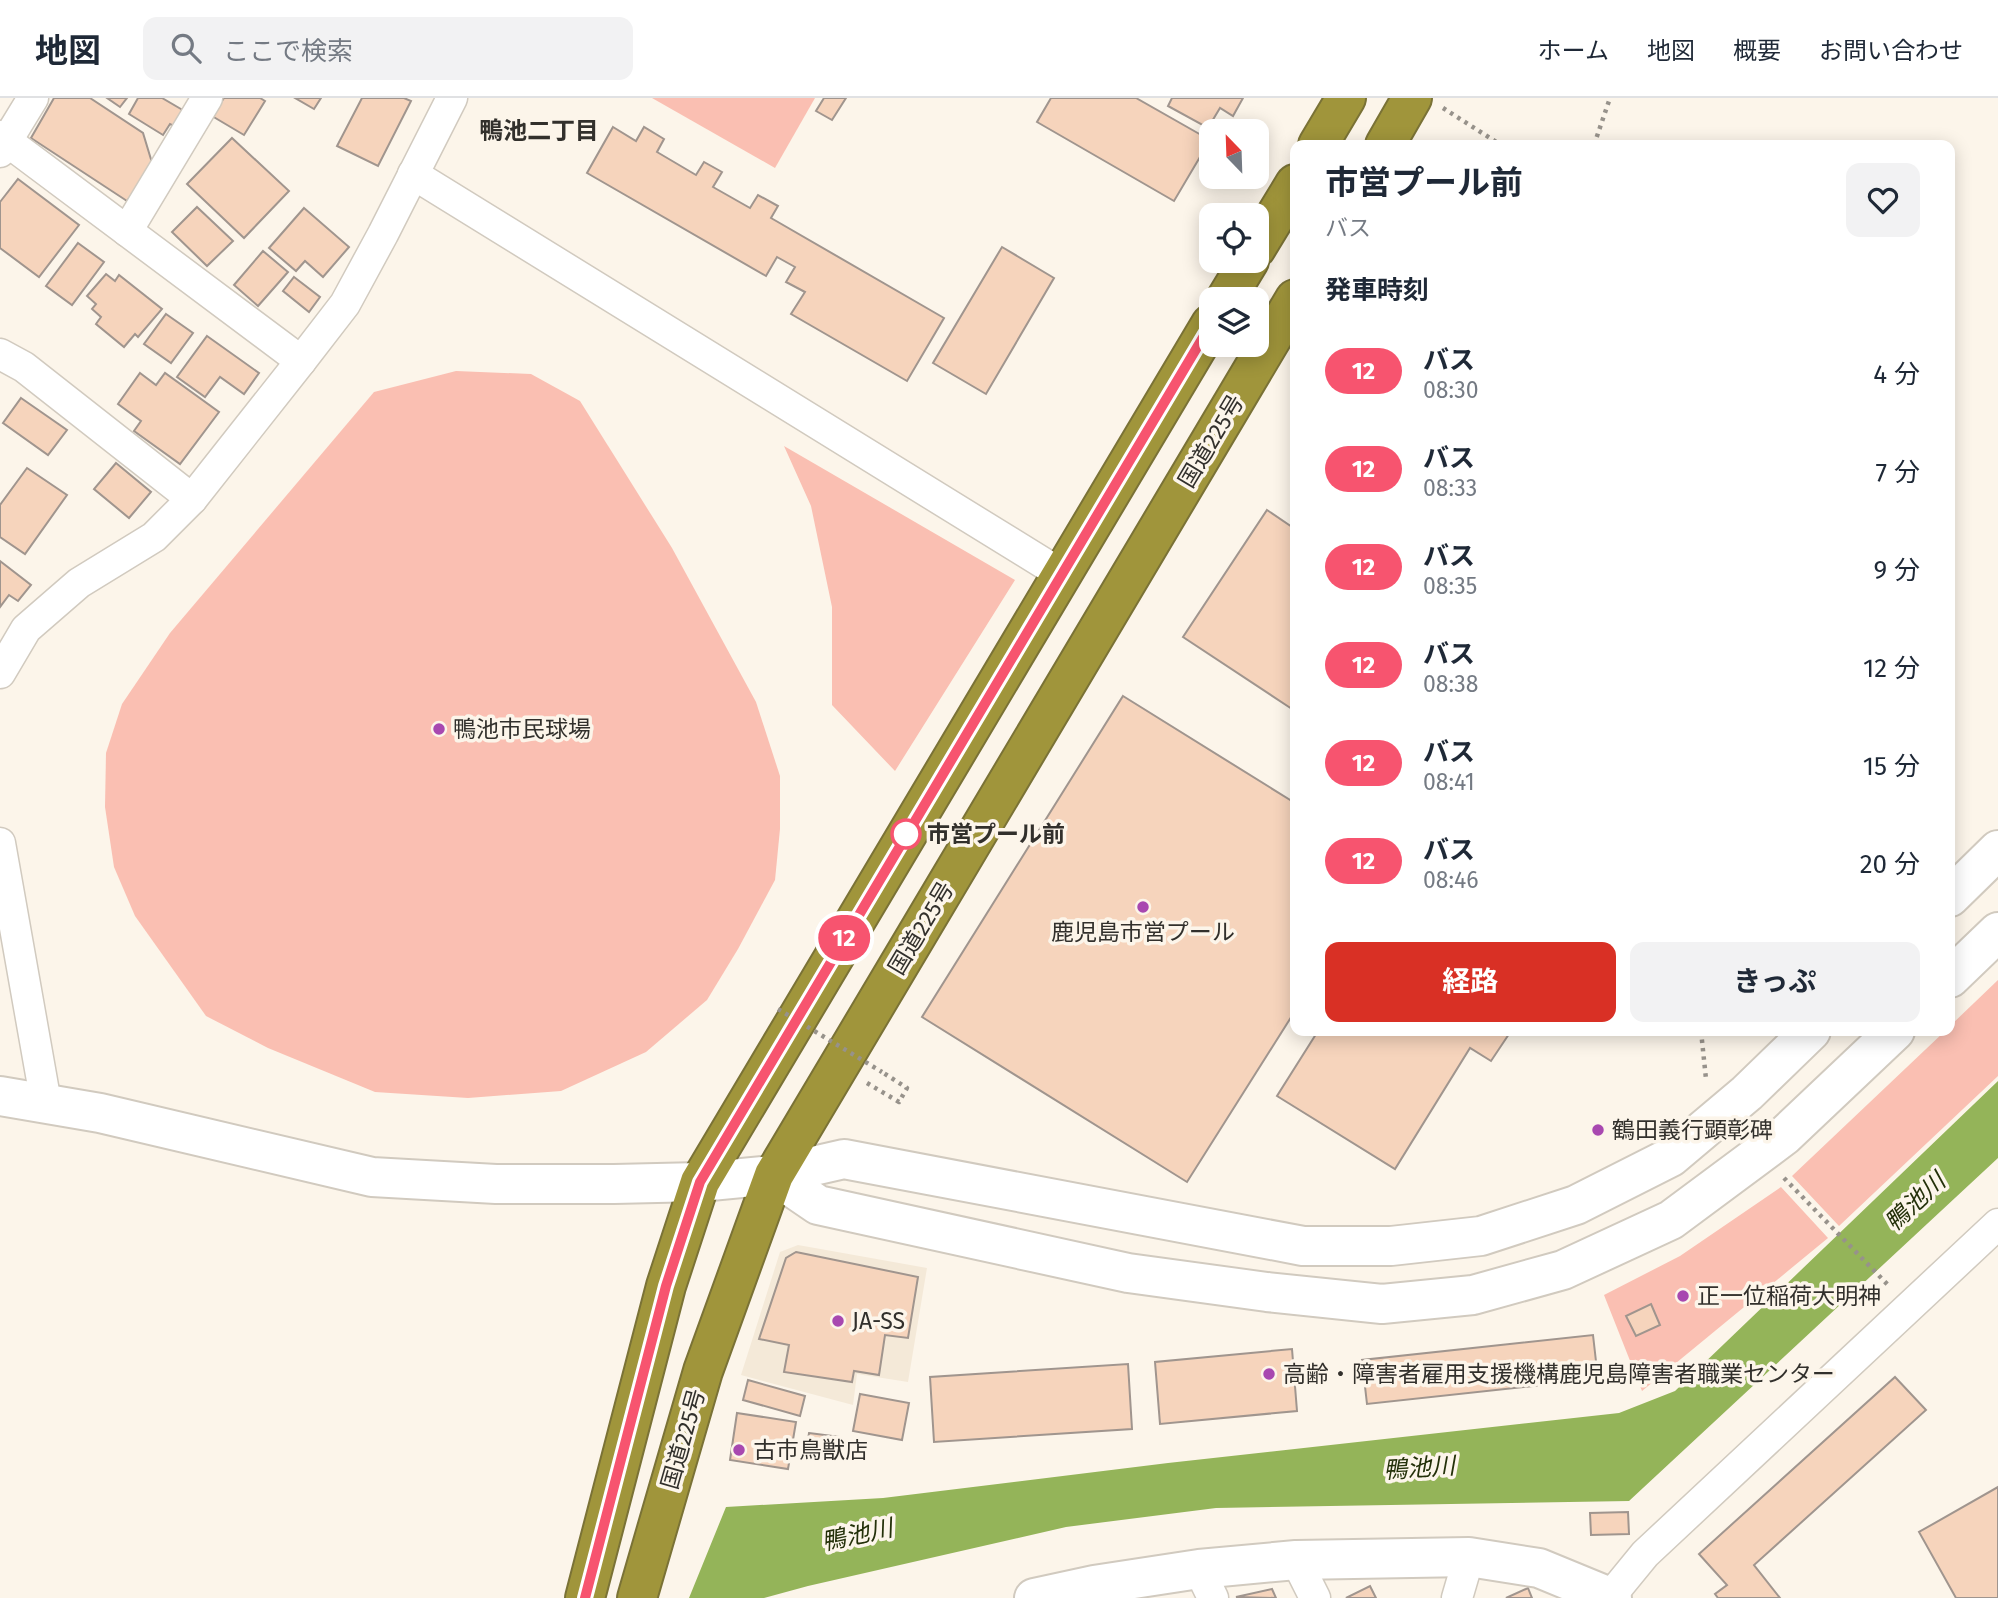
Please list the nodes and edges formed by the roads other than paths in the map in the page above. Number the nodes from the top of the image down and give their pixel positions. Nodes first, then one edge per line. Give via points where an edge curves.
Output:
1 (33, 98) edge
2 (207, 98) edge
3 (452, 98) edge
4 (1346, 98) edge
5 (1423, 100) edge
6 (1321, 140) edge
7 (1389, 140) edge
8 (3, 143) edge
9 (413, 174) junction
10 (1290, 192) edge
11 (1269, 227) edge
12 (127, 231) junction
13 (1290, 307) edge
14 (1199, 344) edge
15 (0, 354) edge
16 (301, 361) junction
17 (192, 499) junction
18 (1061, 574) junction
19 (2, 664) edge
20 (0, 843) edge
21 (1998, 850) edge
22 (1955, 892) edge
23 (1998, 932) edge
24 (1955, 973) edge
25 (1806, 1036) edge
26 (1890, 1036) edge
27 (0, 1096) edge
28 (46, 1103) junction
29 (774, 1175) junction
30 (700, 1182) junction
31 (1998, 1224) edge
32 (1469, 1557) junction
33 (1296, 1560) junction
34 (1206, 1584) edge
35 (1098, 1591) edge
36 (1610, 1597) edge
37 (585, 1598) edge
38 (637, 1598) edge
39 (1034, 1598) edge
40 (1315, 1598) edge
41 (1457, 1598) edge

1 - 8 street
2 - 12 street
3 - 9 street
4 - 6 highway
5 - 7 highway
8 - 12 street
9 - 16 street via 345,304
9 - 18 street
10 - 11 highway
12 - 16 street
13 - 29 highway, 国道225号
14 - 18 highway
15 - 17 street via 24,367
16 - 17 street
17 - 19 street via 154,537 79,583 26,629
18 - 30 highway
20 - 28 street
21 - 22 street
23 - 24 street
25 - 29 street via 1671,1157 1576,1205 1481,1236 1391,1246 1303,1246 844,1159
26 - 29 street via 1784,1136 1671,1220 1563,1270 1473,1295 1382,1304 1128,1273 818,1205
27 - 28 street
28 - 30 street via 372,1177 509,1184
29 - 30 street
29 - 38 highway, 国道225号 via 704,1371
30 - 37 highway via 666,1286
31 - 36 street via 1645,1554
32 - 33 street
32 - 36 street via 1539,1568
32 - 41 street
33 - 34 street
33 - 40 street
34 - 35 street
35 - 39 street

